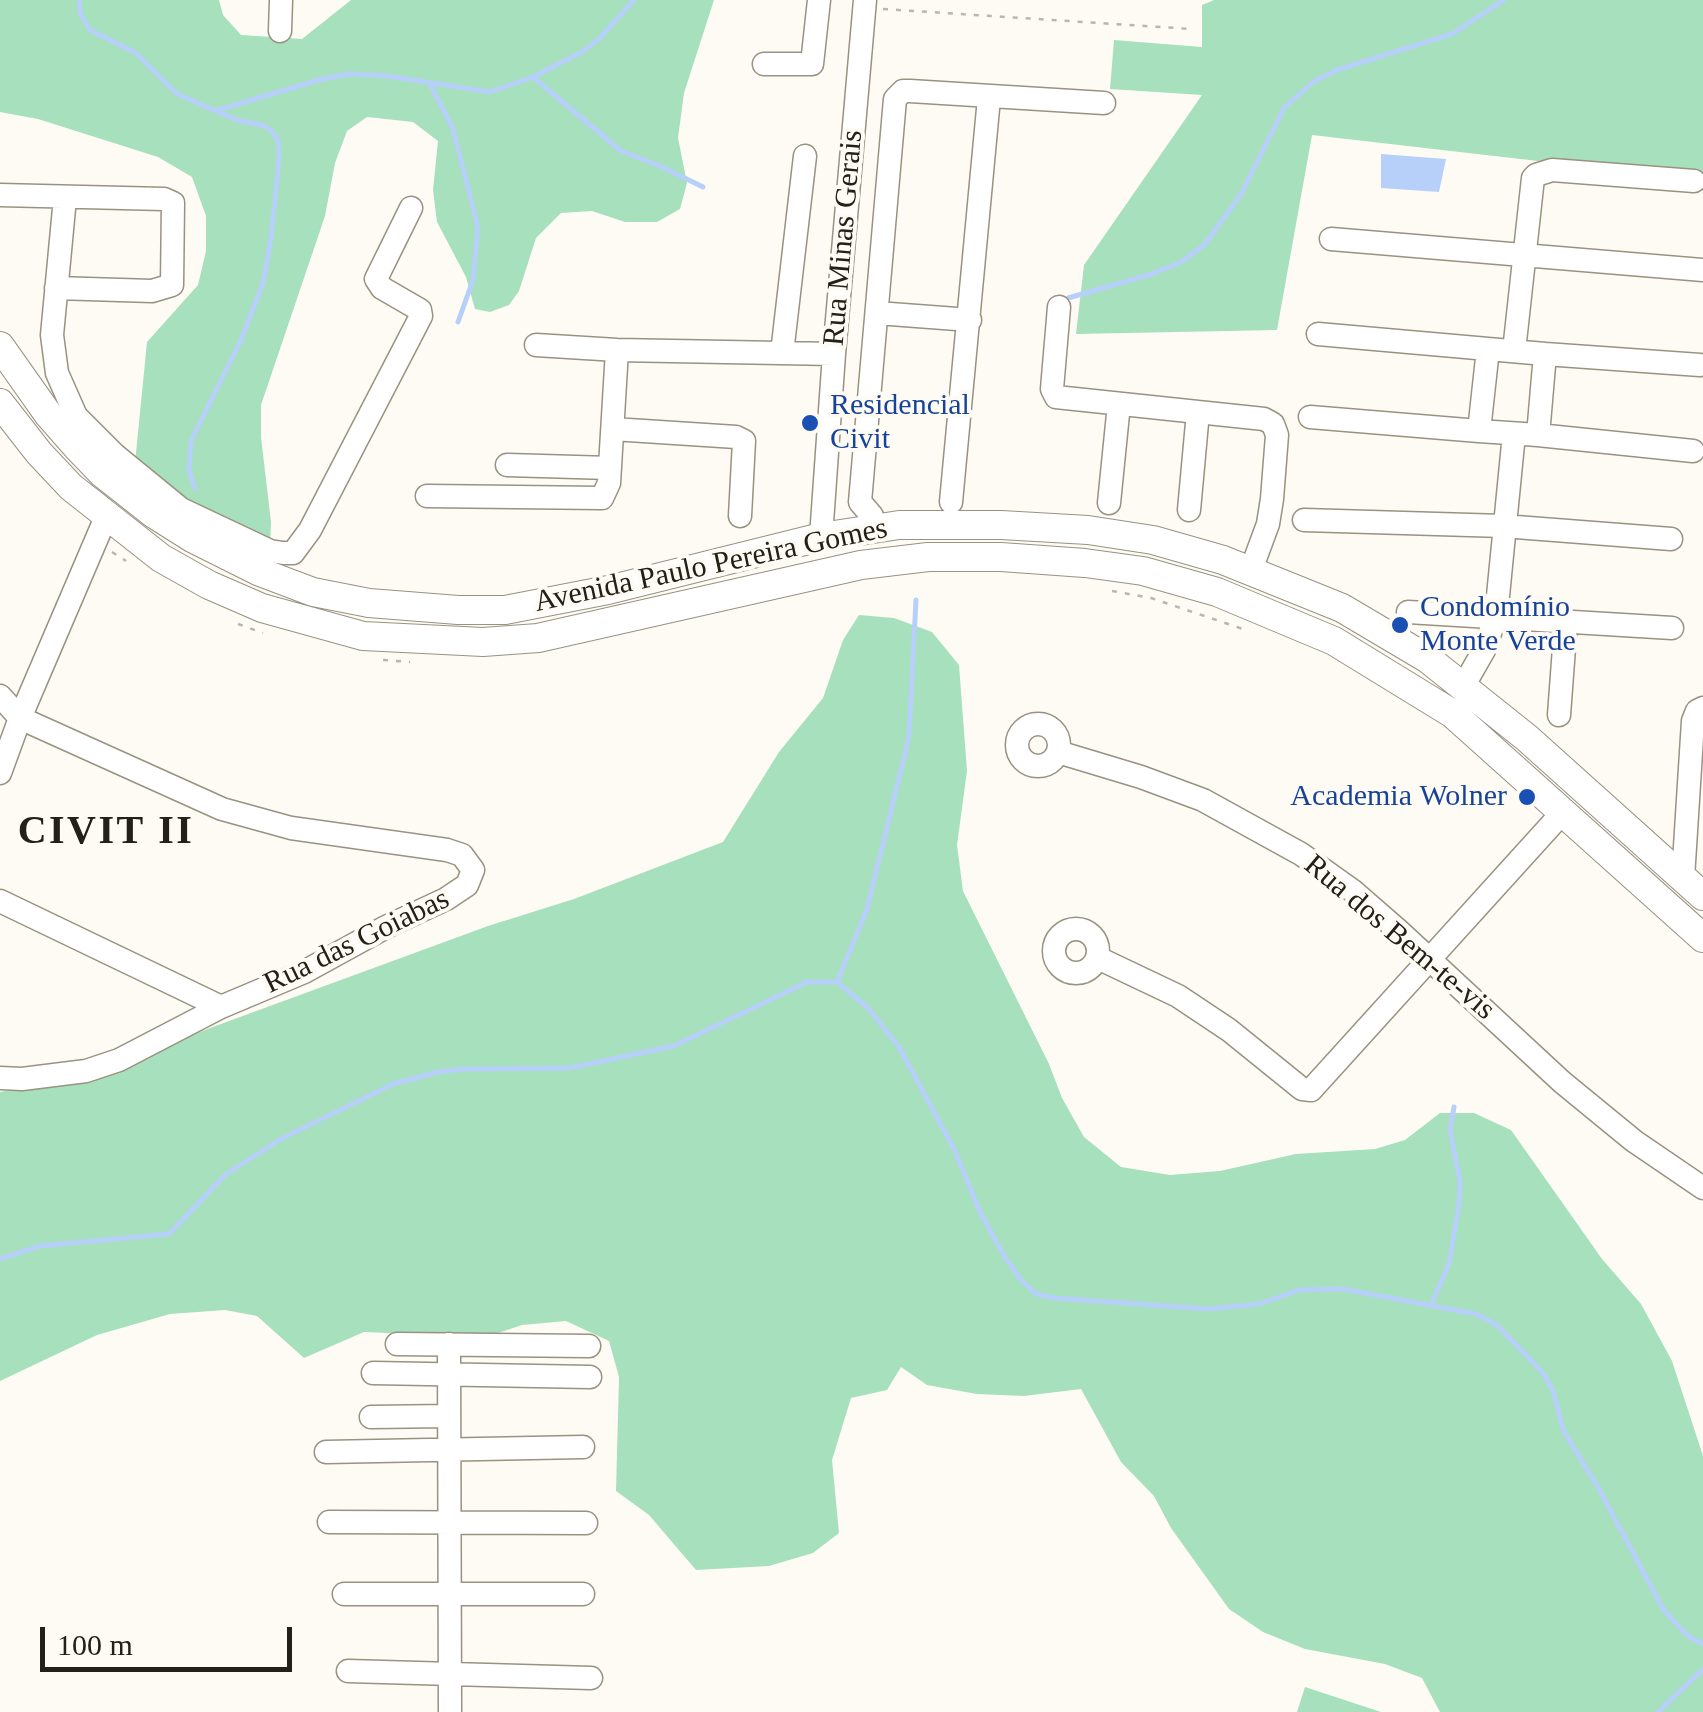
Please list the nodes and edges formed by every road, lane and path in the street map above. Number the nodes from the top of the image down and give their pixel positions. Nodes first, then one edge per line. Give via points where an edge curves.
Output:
1 (281, 0) edge
2 (819, 0) edge
3 (865, 4) edge
4 (1190, 29) dead end
5 (280, 31) dead end
6 (764, 64) dead end
7 (988, 98) junction
8 (1104, 104) dead end
9 (805, 156) dead end
10 (1694, 181) dead end
11 (0, 194) edge
12 (65, 198) junction
13 (410, 208) dead end
14 (1331, 239) dead end
15 (1526, 254) junction
16 (1703, 270) edge
17 (56, 288) junction
18 (1059, 307) dead end
19 (876, 313) junction
20 (970, 320) junction
21 (1318, 334) dead end
22 (536, 344) dead end
23 (0, 346) edge
24 (1488, 349) junction
25 (616, 350) junction
26 (1514, 351) junction
27 (782, 354) junction
28 (834, 354) junction
29 (1545, 354) junction
30 (1700, 365) dead end
31 (0, 403) edge
32 (1119, 404) junction
33 (1198, 412) junction
34 (1310, 417) dead end
35 (613, 429) junction
36 (1478, 431) junction
37 (1526, 434) junction
38 (1693, 451) dead end
39 (506, 465) dead end
40 (610, 468) junction
41 (427, 496) dead end
42 (952, 502) dead end
43 (1110, 503) dead end
44 (1188, 510) dead end
45 (740, 516) dead end
46 (106, 517) junction
47 (1304, 520) dead end
48 (1503, 526) junction
49 (874, 528) junction
50 (822, 537) junction
51 (1671, 539) dead end
52 (1251, 570) junction
53 (1113, 591) dead end
54 (1408, 612) dead end
55 (1496, 616) junction
56 (1566, 621) junction
57 (1672, 628) dead end
58 (1258, 633) dead end
59 (1464, 685) junction
60 (0, 696) edge
61 (1703, 708) edge
62 (1559, 715) dead end
63 (20, 718) junction
64 (1058, 752) dead end
65 (0, 774) edge
66 (1563, 812) junction
67 (1693, 887) edge
68 (0, 901) edge
69 (1703, 938) edge
70 (1098, 958) dead end
71 (1432, 960) junction
72 (221, 1007) junction
73 (0, 1078) edge
74 (1703, 1188) edge
75 (396, 1344) dead end
76 (450, 1344) junction
77 (589, 1346) dead end
78 (372, 1374) dead end
79 (448, 1374) junction
80 (590, 1378) dead end
81 (448, 1416) junction
82 (371, 1417) dead end
83 (583, 1446) dead end
84 (448, 1448) junction
85 (326, 1452) dead end
86 (329, 1522) dead end
87 (448, 1522) junction
88 (586, 1523) dead end
89 (344, 1594) dead end
90 (583, 1594) dead end
91 (448, 1595) junction
92 (348, 1671) dead end
93 (450, 1673) junction
94 (591, 1678) dead end
95 (450, 1712) edge

1 - 5 street
2 - 6 street via 812,64
3 - 4 path
3 - 28 street, Rua Minas Gerais
7 - 8 street
7 - 19 street via 910,90 895,99
7 - 20 street
9 - 27 street
10 - 15 street via 1540,172 1533,178
11 - 12 street
12 - 17 street
12 - 17 street via 173,203 172,285 152,291
13 - 17 street via 376,278 420,316 293,553 270,551 182,509 76,416 57,373
14 - 15 street
15 - 16 street
15 - 26 street
18 - 32 street via 1053,394
19 - 20 street
19 - 49 street via 860,502
20 - 42 street
21 - 24 street
22 - 25 street
23 - 50 main road, Avenida Paulo Pereira Gomes via 63,432 138,502 216,550 328,596 505,610
24 - 26 street
24 - 36 street
25 - 27 street
25 - 35 street
26 - 29 street
27 - 28 street
28 - 50 street, Rua Minas Gerais
29 - 30 street
29 - 37 street
31 - 46 main road, Avenida Paulo Pereira Gomes via 56,472
32 - 33 street
32 - 43 street
33 - 44 street
33 - 52 street via 1264,419 1276,428 1270,512
34 - 36 street
35 - 40 street
35 - 45 street via 744,440
36 - 37 street
37 - 38 street
37 - 48 street
39 - 40 street
40 - 41 street via 606,494 595,500
46 - 63 street
46 - 66 main road, Avenida Paulo Pereira Gomes via 178,568 248,602 343,633 407,640 538,638 906,558 1030,558 1143,571 1262,608 1376,664 1468,726
47 - 48 street
48 - 51 street
48 - 55 street
49 - 50 main road, Avenida Paulo Pereira Gomes
49 - 52 main road, Avenida Paulo Pereira Gomes via 1088,530 1153,540
52 - 59 main road, Avenida Paulo Pereira Gomes via 1357,616
53 - 58 path
54 - 55 street
55 - 56 street
55 - 59 street
56 - 57 street
56 - 62 street
59 - 67 main road, Avenida Paulo Pereira Gomes
60 - 63 street
61 - 67 street via 1693,721
63 - 65 street
63 - 72 street, Rua das Goiabas via 249,818 446,850 469,861 467,885 446,899
64 - 71 street, Rua dos Bem-te-vis via 1188,794 1255,826 1353,890
66 - 69 main road, Avenida Paulo Pereira Gomes
66 - 71 street
68 - 72 street
70 - 71 street via 1178,996 1306,1091 1321,1084
71 - 74 street, Rua dos Bem-te-vis via 1562,1082
72 - 73 street, Rua das Goiabas via 86,1071
75 - 76 street
76 - 77 street
76 - 79 street
78 - 79 street
79 - 80 street
79 - 81 street
81 - 82 street
81 - 84 street
83 - 84 street
84 - 85 street
84 - 87 street
86 - 87 street
87 - 88 street
87 - 91 street
89 - 91 street
90 - 91 street
91 - 93 street
92 - 93 street
93 - 94 street
93 - 95 street

